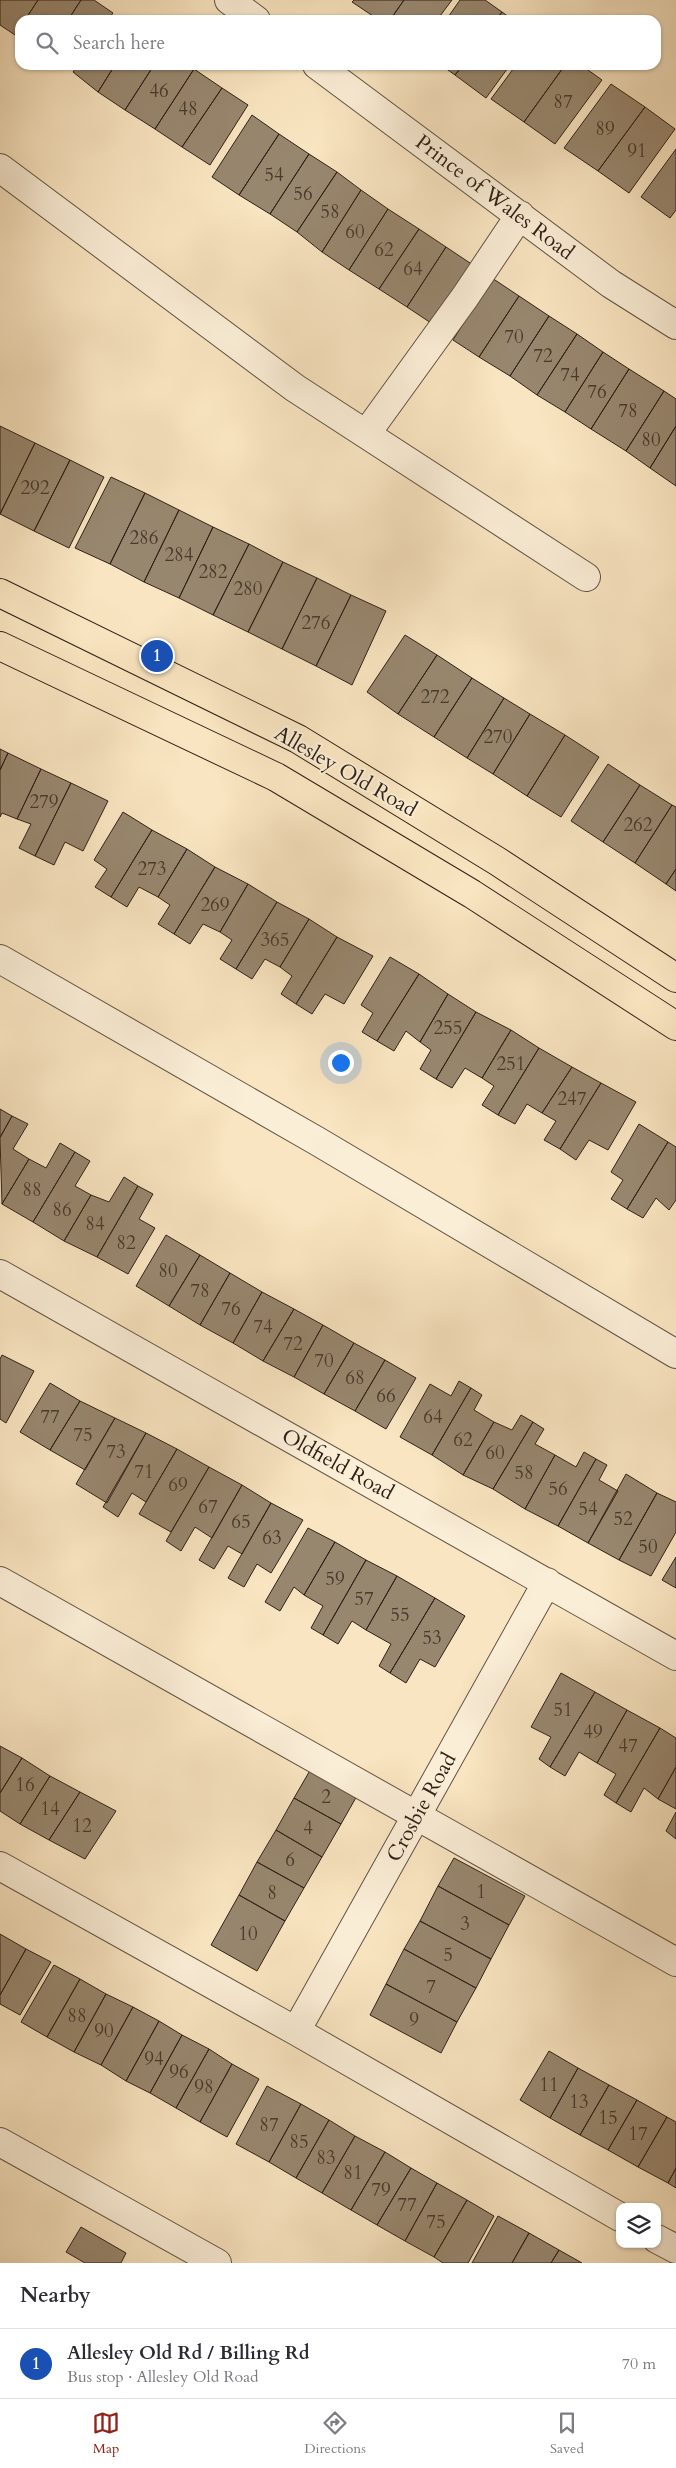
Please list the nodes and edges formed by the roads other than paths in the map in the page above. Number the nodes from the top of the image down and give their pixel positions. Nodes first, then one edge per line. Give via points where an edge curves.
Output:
1 (230, 0) edge
2 (250, 15) edge
3 (324, 70) edge
4 (0, 168) edge
5 (520, 215) junction
6 (676, 325) edge
7 (366, 434) junction
8 (586, 577) dead end
9 (0, 592) edge
10 (0, 646) edge
11 (0, 959) edge
12 (676, 978) edge
13 (676, 1026) edge
14 (0, 1274) edge
15 (676, 1354) edge
16 (0, 1581) edge
17 (547, 1582) junction
18 (676, 1656) edge
19 (416, 1817) junction
20 (0, 1866) edge
21 (676, 1962) edge
22 (296, 2031) junction
23 (0, 2142) edge
24 (616, 2215) edge
25 (661, 2240) edge
26 (676, 2249) edge
27 (217, 2263) edge

1 - 2 street
3 - 5 street, Prince of Wales Road
4 - 7 street via 295,388
5 - 6 street, Prince of Wales Road via 611,284
5 - 7 street via 465,298
7 - 8 street
9 - 12 main road, Allesley Old Road via 298,740 497,861
10 - 13 main road, Allesley Old Road via 276,777 472,894
11 - 15 street via 317,1141
14 - 17 street, Oldfield Road
16 - 19 street
17 - 18 street, Oldfield Road
17 - 19 street, Crosbie Road
19 - 21 street
19 - 22 street, Crosbie Road
20 - 22 street
22 - 24 street
23 - 27 street
25 - 26 street

